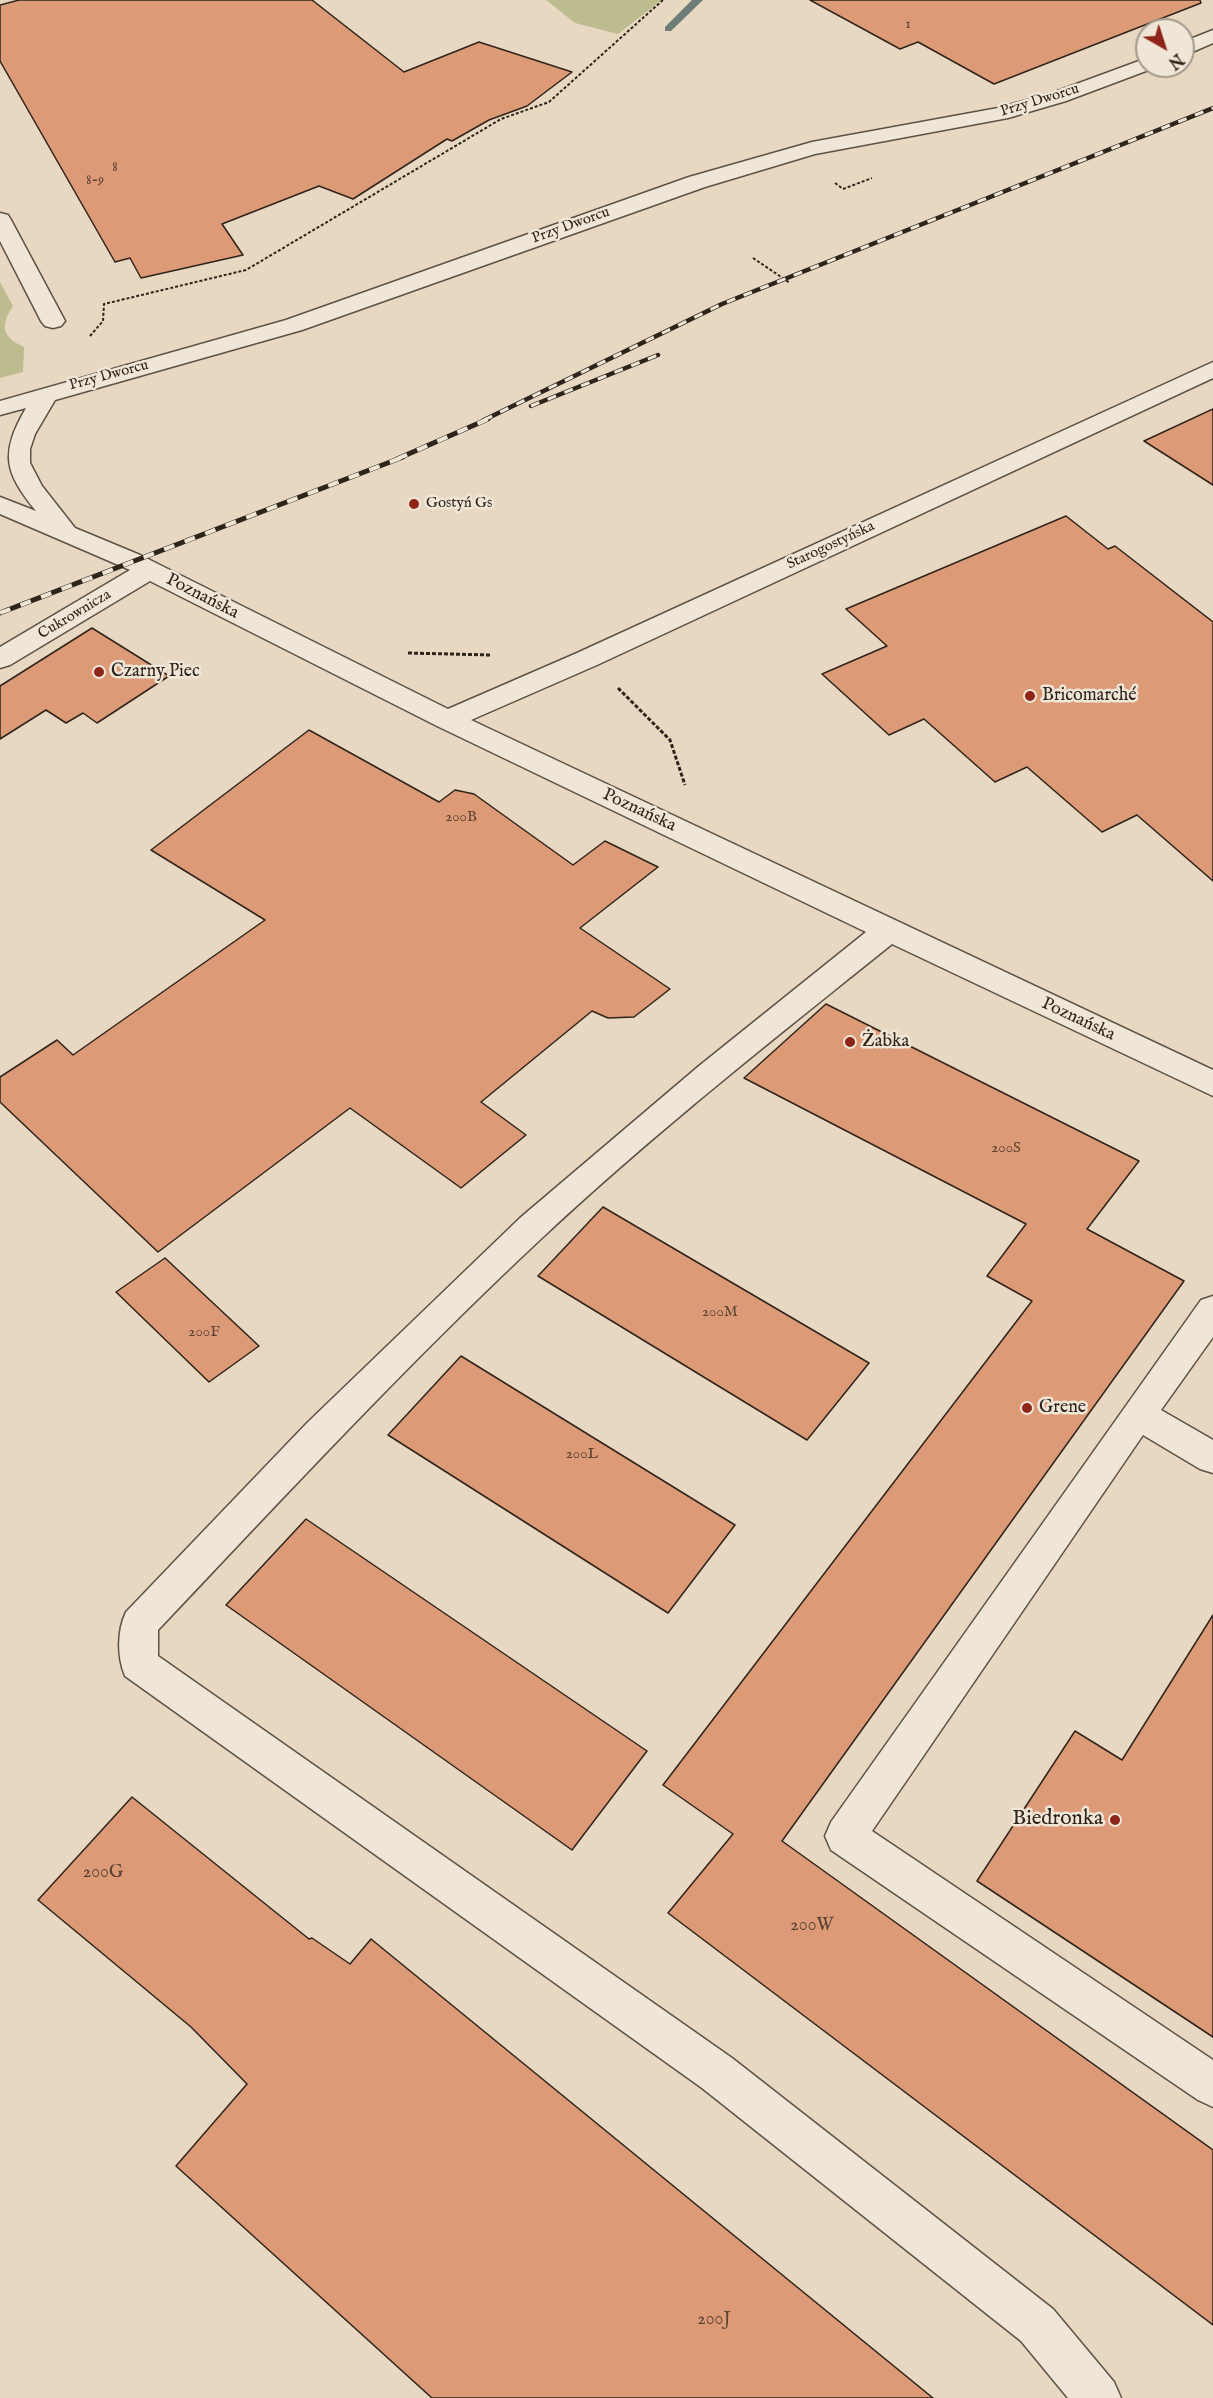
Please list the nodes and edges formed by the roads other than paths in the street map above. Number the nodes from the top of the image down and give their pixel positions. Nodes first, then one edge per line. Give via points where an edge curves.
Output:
1 (1213, 36) edge
2 (1195, 44) edge
3 (1135, 69) edge
4 (0, 220) edge
5 (53, 321) dead end
6 (1213, 369) edge
7 (48, 393) junction
8 (0, 408) edge
9 (0, 505) edge
10 (67, 532) junction
11 (149, 570) junction
12 (0, 659) edge
13 (447, 720) junction
14 (889, 930) junction
15 (1213, 1084) edge
16 (1213, 1310) edge
17 (1138, 1414) junction
18 (1213, 1458) edge
19 (1213, 2085) edge
20 (1098, 2398) edge

1 - 2 street
3 - 7 street, Przy Dworcu via 1059,98 1001,114 812,148 707,179 294,325
4 - 5 street
6 - 13 street, Starogostyńska via 597,655
7 - 8 street, Przy Dworcu
7 - 10 street, Poznańska via 16,434 13,463 19,477
9 - 10 street, Poznańska
10 - 11 street, Poznańska
11 - 12 street, Cukrownicza
11 - 13 street, Poznańska
13 - 14 street, Poznańska
14 - 15 street, Poznańska
14 - 20 street via 710,1074 515,1244 320,1434 139,1624 139,1664 717,2073 1037,2325
16 - 17 street
17 - 18 street
17 - 19 street via 845,1836

